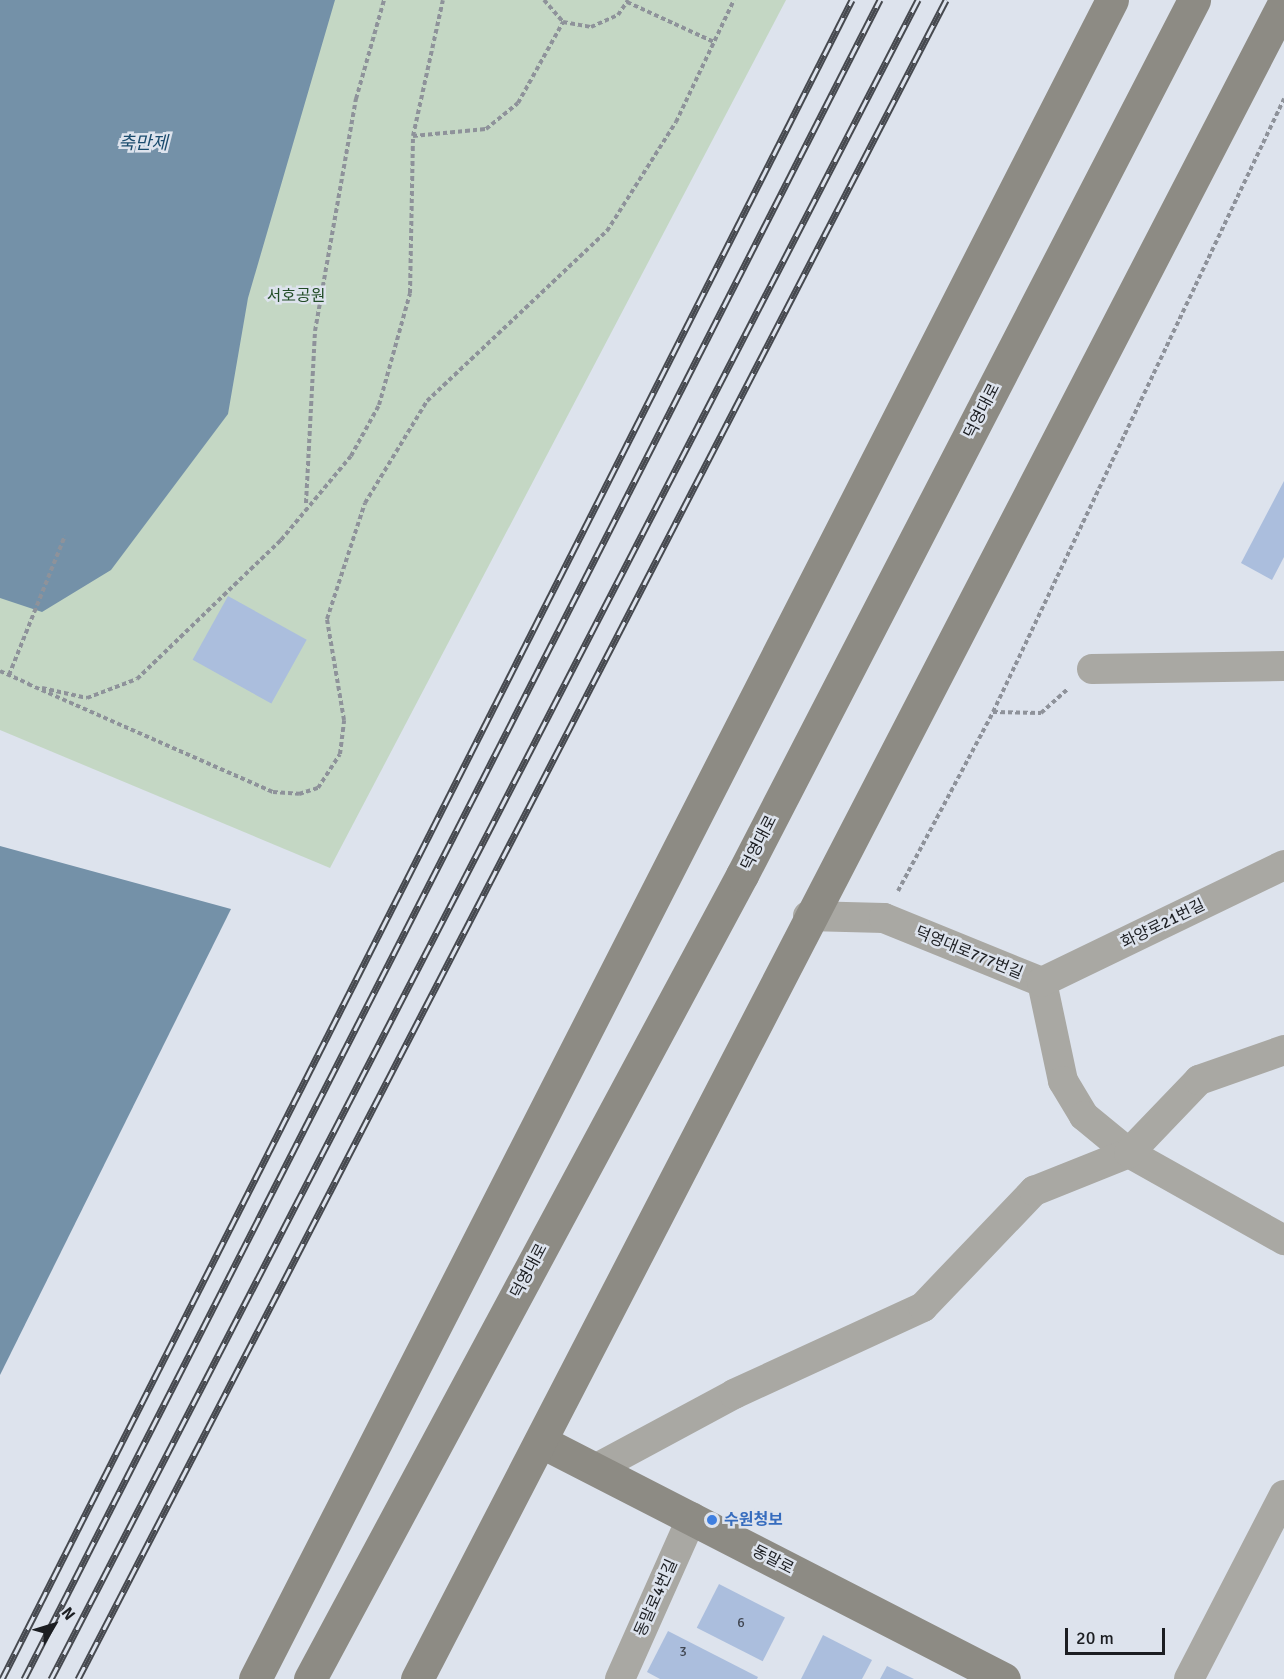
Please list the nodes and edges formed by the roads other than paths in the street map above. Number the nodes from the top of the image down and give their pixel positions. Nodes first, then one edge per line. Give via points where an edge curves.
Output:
1 (1112, 0) edge
2 (1194, 0) edge
3 (1284, 3) edge
4 (1284, 666) edge
5 (1092, 669) road end
6 (1284, 865) edge
7 (808, 916) junction
8 (1042, 982) junction
9 (1284, 1050) edge
10 (1129, 1153) junction
11 (1284, 1240) edge
12 (542, 1442) junction
13 (596, 1469) junction
14 (1284, 1495) edge
15 (692, 1517) junction
16 (255, 1679) edge
17 (310, 1679) edge
18 (417, 1679) edge
19 (620, 1679) edge
20 (1004, 1679) edge
21 (1190, 1679) edge

1 - 16 main road
2 - 17 main road, 덕영대로 via 742,875
3 - 7 main road
4 - 5 street
6 - 8 street, 화양로21번길
7 - 8 street, 덕영대로777번길 via 884,918
7 - 12 main road
8 - 10 street, 덕영대로777번길 via 1064,1081 1084,1116
9 - 10 street via 1199,1080
10 - 11 street, 덕영대로777번길
10 - 13 street via 1034,1191 923,1306 734,1394
12 - 13 main road, 동말로
12 - 18 main road
13 - 15 main road, 동말로
14 - 21 street
15 - 19 street, 동말로4번길
15 - 20 main road, 동말로

